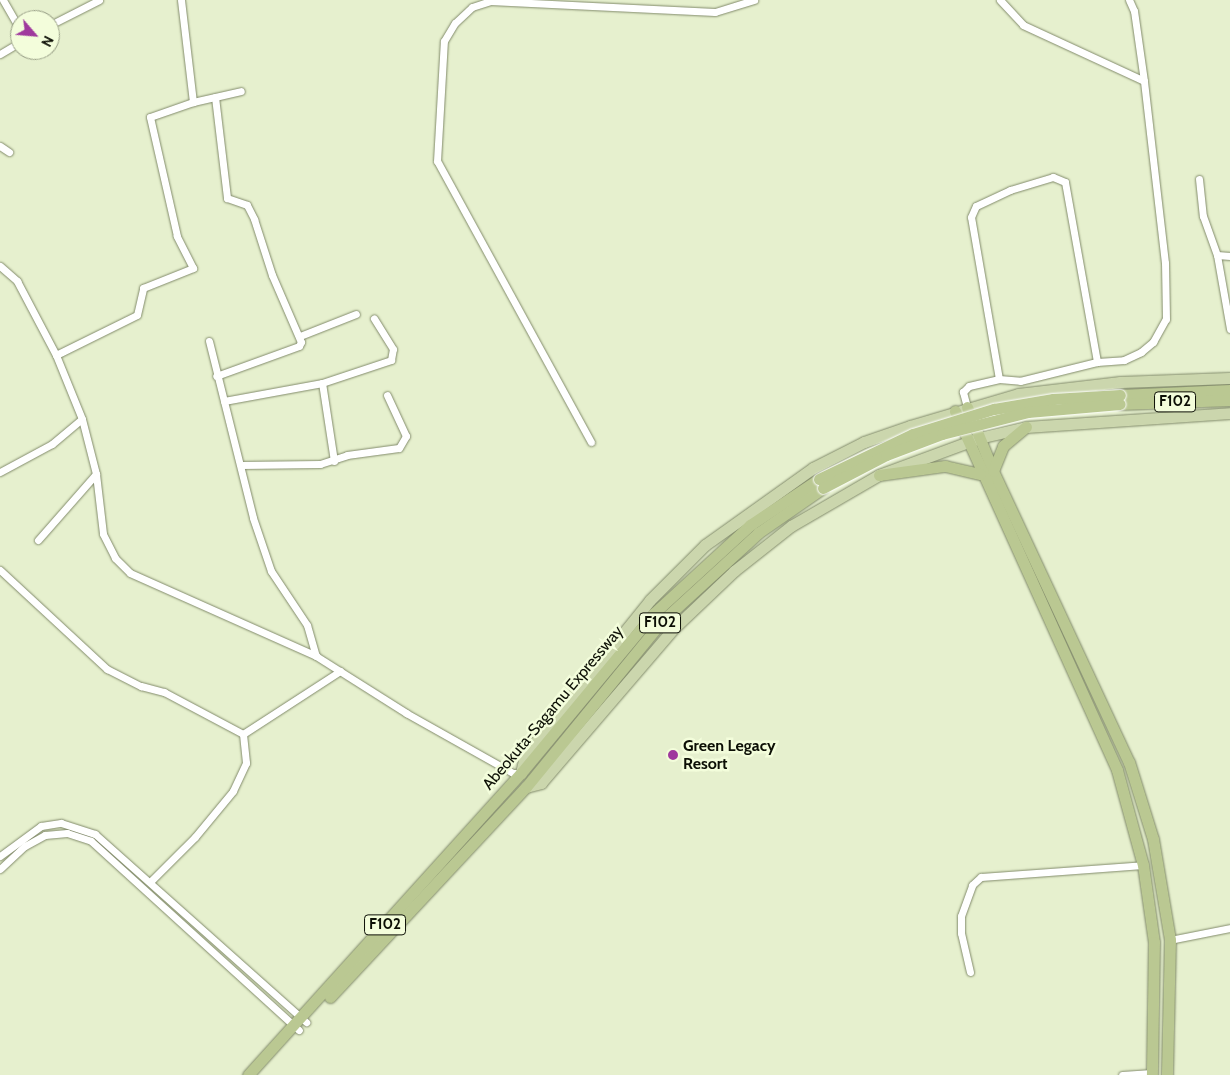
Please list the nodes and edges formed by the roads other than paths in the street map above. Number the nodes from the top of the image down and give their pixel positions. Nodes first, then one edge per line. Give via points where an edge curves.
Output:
1 (3, 0) edge
2 (99, 0) edge
3 (181, 0) edge
4 (754, 0) edge
5 (1000, 0) edge
6 (1129, 0) edge
7 (10, 12) edge
8 (60, 20) edge
9 (1144, 81) junction
10 (241, 91) dead end
11 (215, 97) junction
12 (193, 102) junction
13 (0, 146) edge
14 (9, 152) dead end
15 (1199, 179) dead end
16 (1217, 255) junction
17 (1230, 256) edge
18 (0, 266) edge
19 (356, 314) dead end
20 (374, 319) dead end
21 (1230, 329) edge
22 (300, 336) junction
23 (209, 341) dead end
24 (56, 355) junction
25 (1097, 362) junction
26 (216, 376) junction
27 (1230, 378) edge
28 (999, 379) junction
29 (322, 384) junction
30 (1230, 390) edge
31 (387, 395) dead end
32 (1120, 399) junction
33 (1230, 400) edge
34 (224, 401) junction
35 (967, 407) junction
36 (955, 411) junction
37 (1230, 413) edge
38 (82, 419) junction
39 (1026, 427) junction
40 (979, 438) junction
41 (591, 442) dead end
42 (967, 442) junction
43 (334, 461) junction
44 (241, 465) junction
45 (993, 471) junction
46 (0, 472) edge
47 (96, 474) junction
48 (980, 474) junction
49 (879, 476) junction
50 (821, 484) junction
51 (38, 540) dead end
52 (0, 570) edge
53 (316, 656) junction
54 (340, 671) junction
55 (243, 734) junction
56 (521, 773) junction
57 (526, 787) junction
58 (1153, 839) junction
59 (1138, 844) junction
60 (0, 856) edge
61 (1143, 865) junction
62 (0, 869) edge
63 (151, 881) junction
64 (1230, 928) edge
65 (1170, 940) junction
66 (970, 972) dead end
67 (299, 1024) junction
68 (1152, 1074) edge
69 (248, 1075) edge
70 (257, 1075) edge
71 (1122, 1075) edge
72 (1167, 1075) edge

1 - 7 street
2 - 8 street
3 - 12 street
4 - 41 street via 715,12 490,1 472,7 455,23 444,41 437,161
5 - 9 street via 1023,25
6 - 9 street via 1134,11
9 - 25 street via 1167,291 1166,319 1153,342 1142,352 1124,360
10 - 11 street
11 - 12 street
11 - 22 street via 227,198 247,205
12 - 24 street via 150,117 177,236 192,268 143,288 137,315
13 - 14 street
15 - 16 street via 1203,216
16 - 17 street
16 - 21 street
18 - 24 street via 17,281
19 - 22 street
20 - 29 street via 393,349 391,360
22 - 26 street via 299,346
23 - 26 street
24 - 38 street
25 - 28 street via 1020,381
25 - 28 street via 1065,182 1053,177 1010,190 976,206 970,217
26 - 34 street
27 - 35 main road via 1049,388
28 - 35 street via 969,386 963,392
29 - 34 street
29 - 43 street
30 - 32 highway, Abeokuta-Sagamu Expressway / F102
31 - 43 street via 406,436 404,444 399,448
32 - 33 highway, Abeokuta-Sagamu Expressway / F102
32 - 50 highway, Abeokuta-Sagamu Expressway / F102, bridge via 1028,412 942,434
34 - 44 street
35 - 36 main road
35 - 40 highway
36 - 42 highway
36 - 56 main road via 864,442 813,468 751,509 706,545 616,640 525,755
37 - 39 main road
38 - 46 street via 52,444
38 - 47 street
39 - 40 main road
39 - 45 highway via 1003,446
40 - 42 main road
40 - 45 highway
42 - 48 highway
42 - 49 main road
43 - 44 street
44 - 53 street via 253,518 271,571 306,625
45 - 58 highway via 1129,762
47 - 51 street
47 - 53 street via 103,534 115,558 130,573
48 - 49 highway via 945,466
48 - 59 highway via 1117,770
49 - 57 main road via 791,526 734,571 674,628 541,783
50 - 56 highway, Abeokuta-Sagamu Expressway / F102 via 750,525 687,579 653,614
50 - 57 highway, Abeokuta-Sagamu Expressway / F102 via 758,533 661,622
52 - 55 street via 107,669 141,686 164,692
53 - 54 street
54 - 55 street
54 - 56 street via 513,773
55 - 63 street via 246,763 232,791 195,837
56 - 67 highway, Abeokuta-Sagamu Expressway / F102
57 - 67 highway, Abeokuta-Sagamu Expressway / F102
58 - 59 highway
58 - 65 highway
59 - 61 highway
60 - 63 street via 41,826 61,823 95,834
61 - 66 street via 981,877 972,885 961,916 961,934
61 - 68 highway via 1154,942
62 - 67 street via 26,846 45,835 67,832 91,841
63 - 67 street
64 - 65 street
65 - 72 highway via 1172,1024
67 - 69 highway, Abeokuta-Sagamu Expressway / F102
67 - 70 highway, Abeokuta-Sagamu Expressway / F102
68 - 71 street

